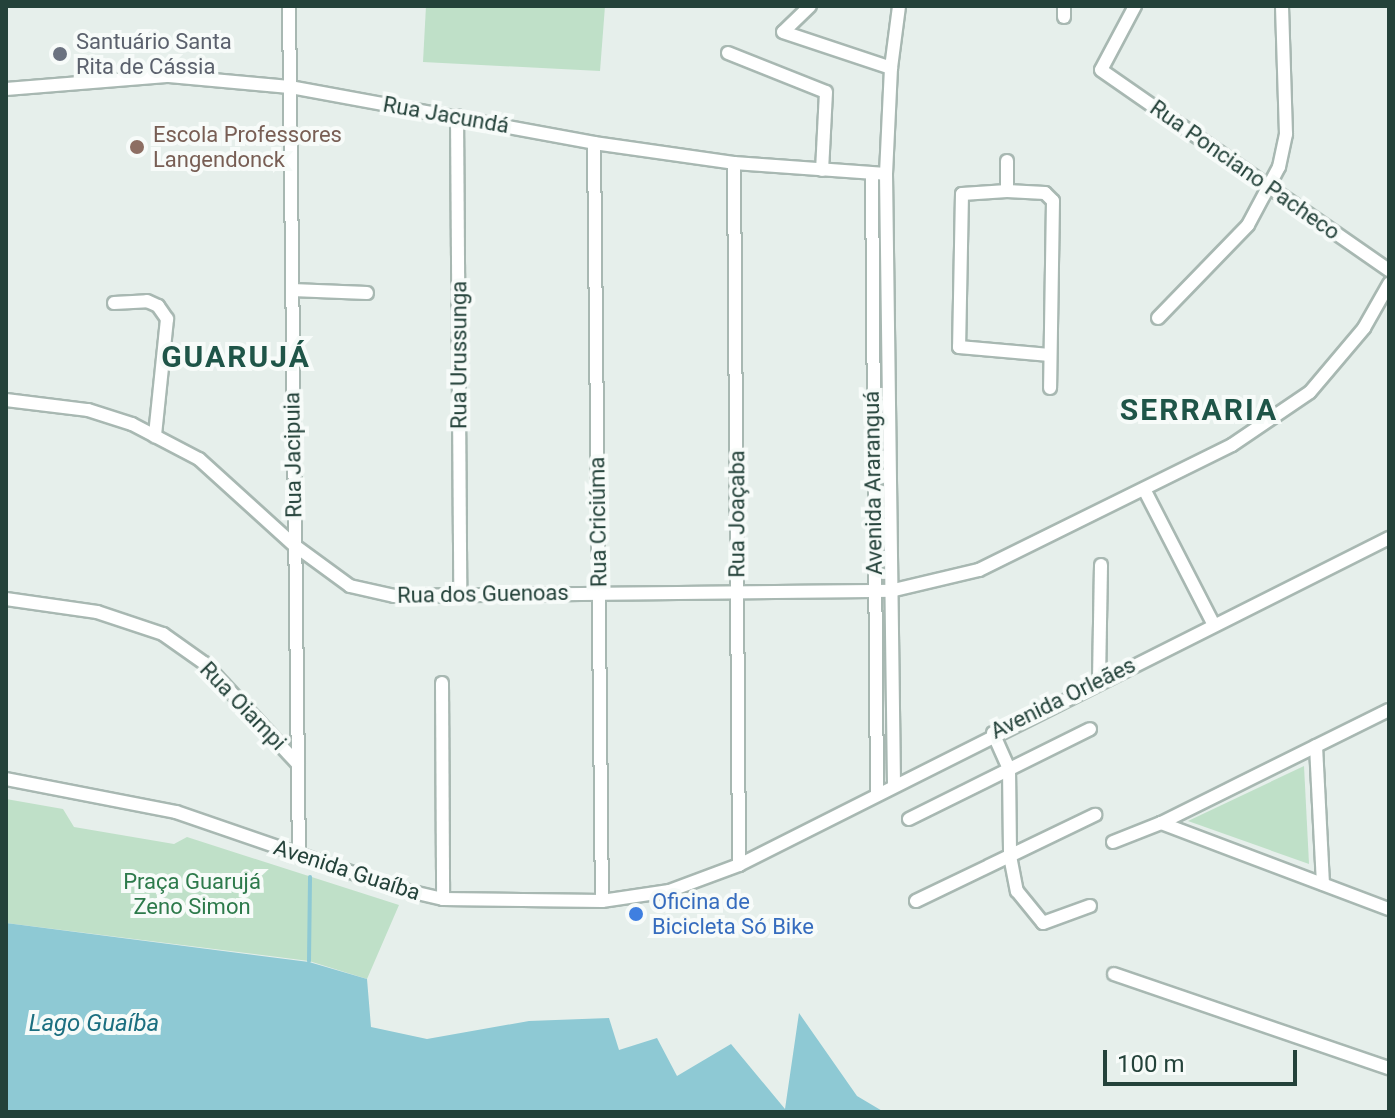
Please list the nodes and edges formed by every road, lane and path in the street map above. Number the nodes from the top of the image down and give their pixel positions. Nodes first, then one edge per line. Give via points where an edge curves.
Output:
1 (289, 6) edge
2 (810, 6) edge
3 (899, 6) edge
4 (1135, 6) edge
5 (1282, 6) edge
6 (728, 53) dead end
7 (891, 68) junction
8 (290, 87) junction
9 (6, 89) edge
10 (457, 116) junction
11 (594, 143) junction
12 (1007, 161) dead end
13 (734, 163) junction
14 (822, 170) junction
15 (872, 174) junction
16 (886, 174) junction
17 (1270, 187) junction
18 (1007, 191) junction
19 (1389, 270) edge
20 (1389, 284) edge
21 (292, 290) junction
22 (367, 293) dead end
23 (114, 303) dead end
24 (887, 311) junction
25 (872, 312) junction
26 (1158, 318) dead end
27 (1050, 355) junction
28 (1050, 388) dead end
29 (6, 400) edge
30 (888, 411) junction
31 (872, 412) junction
32 (155, 436) junction
33 (1144, 489) junction
34 (1389, 538) edge
35 (294, 545) junction
36 (1101, 565) dead end
37 (890, 591) junction
38 (598, 592) junction
39 (875, 592) junction
40 (737, 593) junction
41 (460, 595) junction
42 (6, 599) edge
43 (1213, 623) junction
44 (1099, 680) junction
45 (442, 683) dead end
46 (1389, 710) edge
47 (1090, 729) dead end
48 (993, 733) junction
49 (1316, 746) junction
50 (297, 763) junction
51 (1009, 769) junction
52 (6, 779) edge
53 (894, 785) junction
54 (877, 793) junction
55 (1095, 815) dead end
56 (909, 819) dead end
57 (1161, 823) junction
58 (1113, 842) dead end
59 (299, 855) junction
60 (1010, 856) junction
61 (739, 865) junction
62 (1323, 884) junction
63 (443, 899) junction
64 (602, 901) junction
65 (916, 901) dead end
66 (1090, 906) dead end
67 (1389, 909) edge
68 (1114, 974) dead end
69 (1389, 1068) edge

1 - 8 street, Rua Jacipuia
2 - 7 street via 783,32
3 - 7 street, Avenida Araranguá
4 - 17 street, Rua Ponciano Pacheco via 1101,70
5 - 17 street via 1286,134
6 - 14 street via 826,92
7 - 16 street, Avenida Araranguá
8 - 9 street, Rua Jacundá via 169,76
8 - 10 street, Rua Jacundá
8 - 21 street, Rua Jacipuia
10 - 11 street, Rua Jacundá
10 - 41 street, Rua Urussunga
11 - 13 street, Rua Jacundá
11 - 38 street, Rua Criciúma
12 - 18 street
13 - 14 street, Rua Jacundá
13 - 40 street, Rua Joaçaba
14 - 15 street, Rua Jacundá
15 - 16 street, Rua Jacundá
15 - 25 street, Avenida Araranguá
16 - 24 street, Avenida Araranguá
17 - 19 street, Rua Ponciano Pacheco
17 - 26 street via 1248,225
18 - 27 street via 1052,197
18 - 27 street via 962,194 959,347
20 - 33 street, Rua dos Guenoas via 1364,328 1310,392 1232,445
21 - 22 street
21 - 35 street, Rua Jacipuia
23 - 32 street via 147,301 167,319
24 - 25 street
24 - 30 street, Avenida Araranguá
25 - 31 street, Avenida Araranguá
27 - 28 street
29 - 32 street, Rua dos Guenoas via 88,410
30 - 31 street
30 - 37 street, Avenida Araranguá
31 - 39 street, Avenida Araranguá
32 - 35 street, Rua dos Guenoas via 199,459
33 - 37 street, Rua dos Guenoas via 979,570
33 - 43 street
34 - 43 street, Avenida Orleães
35 - 41 street, Rua dos Guenoas via 350,586 394,596
35 - 50 street, Rua Jacipuia
36 - 44 street
37 - 39 street, Rua dos Guenoas
37 - 53 street, Avenida Araranguá
38 - 40 street, Rua dos Guenoas
38 - 41 street, Rua dos Guenoas
38 - 64 street, Rua Criciúma
39 - 40 street, Rua dos Guenoas
39 - 54 street, Avenida Araranguá
40 - 61 street, Rua Joaçaba
42 - 50 street, Rua Oiampi via 97,612 163,634 204,663
43 - 44 street, Avenida Orleães
44 - 48 street, Avenida Orleães
45 - 63 street
46 - 49 street
47 - 51 street
48 - 51 street
48 - 53 street, Avenida Orleães
49 - 57 street
49 - 62 street
50 - 59 street, Rua Jacipuia
51 - 56 street
51 - 60 street
52 - 59 street, Avenida Guaíba via 176,812
53 - 54 street, Avenida Orleães
54 - 61 street, Avenida Orleães
55 - 60 street
57 - 58 street
57 - 62 street
59 - 63 street, Avenida Guaíba
60 - 65 street
60 - 66 street via 1017,891 1038,920 1050,922
61 - 64 street, Avenida Guaíba via 669,891
62 - 67 street
63 - 64 street, Avenida Guaíba
68 - 69 street

